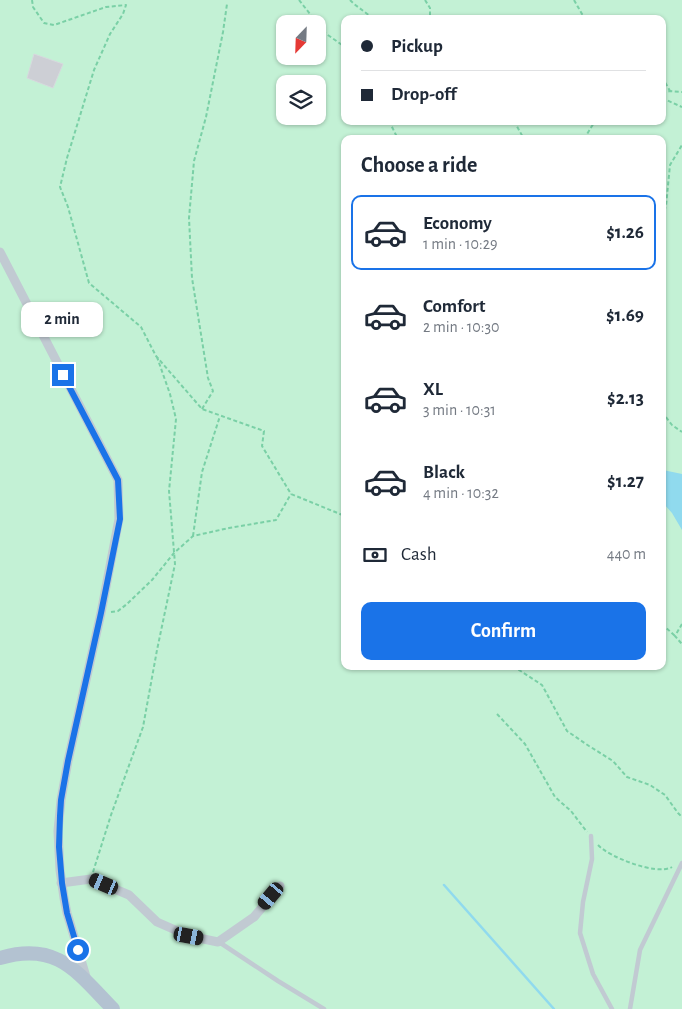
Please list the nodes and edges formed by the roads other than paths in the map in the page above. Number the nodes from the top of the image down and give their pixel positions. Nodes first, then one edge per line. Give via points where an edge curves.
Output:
1 (0, 252) edge
2 (591, 836) road end
3 (682, 863) edge
4 (62, 883) junction
5 (280, 886) dead end
6 (218, 942) junction
7 (0, 958) edge
8 (88, 983) junction
9 (113, 1009) edge
10 (324, 1009) edge
11 (612, 1009) edge
12 (630, 1009) edge

1 - 4 street via 118,480 120,519 61,800 58,832
2 - 11 lane via 592,859 580,933 593,974
3 - 12 lane via 640,950
4 - 6 street via 91,879 129,895 157,922 189,936
4 - 8 street via 67,913
5 - 6 street via 254,917
6 - 10 lane
7 - 8 main road via 27,953 45,955 69,966
8 - 9 main road

